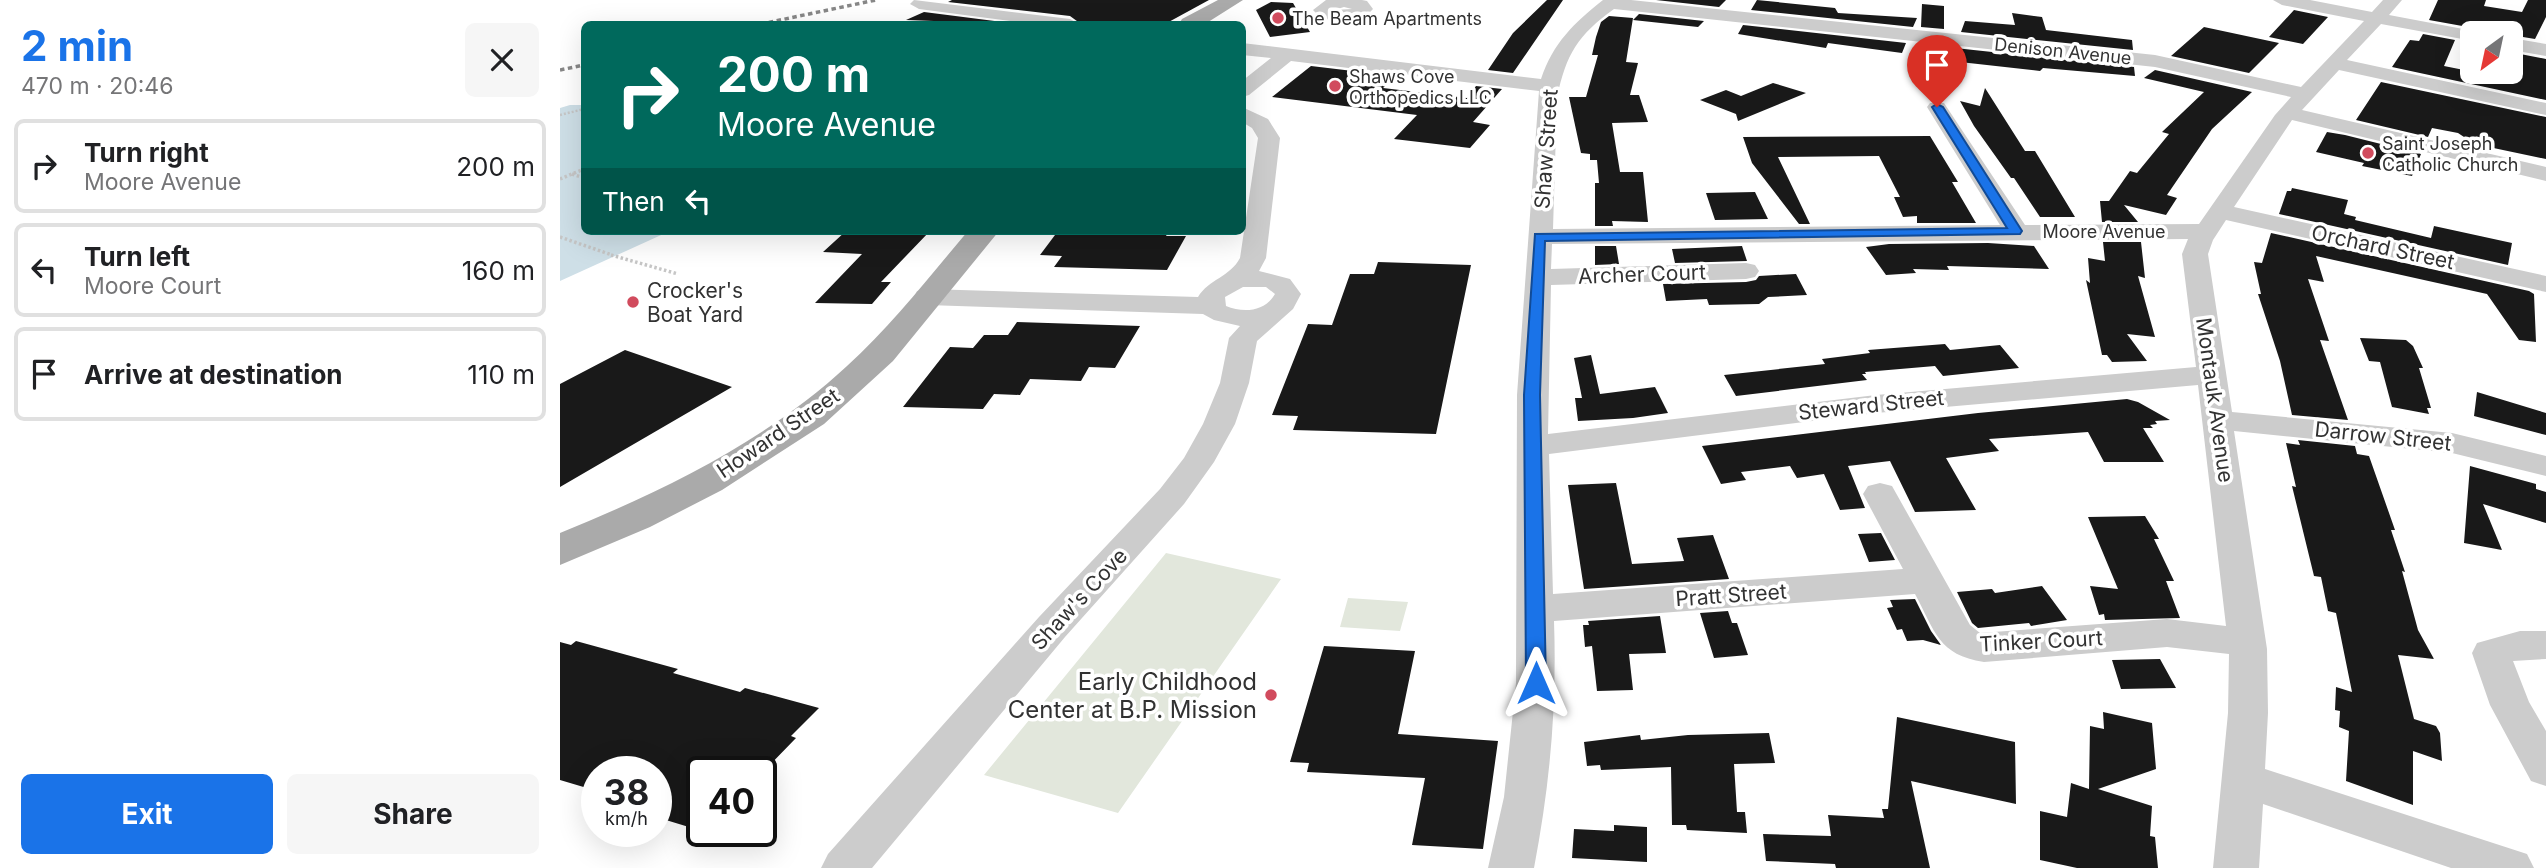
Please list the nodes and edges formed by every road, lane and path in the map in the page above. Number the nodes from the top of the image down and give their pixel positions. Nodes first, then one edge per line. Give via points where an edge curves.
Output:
1 (1233, 0) edge
2 (2282, 0) edge
3 (1337, 1) edge
4 (1613, 2) edge
5 (919, 4) dead end
6 (2384, 9) edge
7 (1364, 19) edge
8 (1047, 21) edge
9 (1195, 21) edge
10 (2460, 32) edge
11 (2524, 46) edge
12 (1246, 49) edge
13 (2546, 50) edge
14 (1288, 54) junction
15 (1343, 61) junction
16 (1549, 86) junction
17 (2313, 86) junction
18 (1246, 88) edge
19 (2426, 96) dead end
20 (1937, 107) dead end
21 (2546, 109) edge
22 (581, 110) edge
23 (560, 116) edge
24 (1246, 116) edge
25 (581, 170) edge
26 (572, 174) junction
27 (2546, 174) edge
28 (581, 177) edge
29 (560, 178) edge
30 (2213, 221) junction
31 (2016, 231) junction
32 (981, 235) edge
33 (560, 237) edge
34 (1539, 237) junction
35 (1254, 258) junction
36 (1746, 271) dead end
37 (678, 274) dead end
38 (1538, 276) junction
39 (1275, 281) junction
40 (2546, 285) edge
41 (934, 290) junction
42 (1219, 297) junction
43 (1275, 310) junction
44 (1243, 338) junction
45 (2211, 374) junction
46 (2217, 420) junction
47 (1533, 446) junction
48 (2546, 466) edge
49 (1880, 494) dead end
50 (560, 550) edge
51 (1927, 580) junction
52 (1535, 609) junction
53 (2247, 642) junction
54 (2546, 645) edge
55 (2546, 769) edge
56 (2243, 780) junction
57 (844, 868) edge
58 (1511, 868) edge
59 (2236, 868) edge
60 (2511, 868) edge

1 - 9 main road
2 - 6 street
3 - 7 street
4 - 16 street, Shaw Street via 1563,46
4 - 17 street, Denison Avenue via 2155,61
5 - 8 street
6 - 10 street
6 - 17 street, Montauk Avenue
7 - 15 street
11 - 13 street
12 - 14 street
14 - 15 street
14 - 18 street
15 - 16 street
16 - 34 street, Shaw Street
17 - 19 street
17 - 21 street
17 - 27 street
17 - 30 street, Montauk Avenue
20 - 31 street
22 - 23 path
24 - 35 street via 1269,138
25 - 26 path
26 - 28 path
26 - 29 path
30 - 31 street, Moore Avenue
30 - 40 street, Orchard Street
30 - 45 street, Montauk Avenue via 2196,247 2195,262
31 - 34 street, Moore Avenue
32 - 41 main road, Howard Street
33 - 37 path
34 - 38 street, Shaw Street
35 - 39 street via 1259,271
35 - 42 street
36 - 38 street, Archer Court
38 - 47 street, Shaw Street
39 - 42 street via 1255,278
39 - 43 street via 1288,294
41 - 42 street
41 - 50 main road, Howard Street via 863,370 793,427 695,488
42 - 43 street via 1243,318
42 - 44 street
43 - 44 street
44 - 57 street, Shaw's Cove via 1236,385 1193,470 1137,537 1083,590
45 - 46 street, Montauk Avenue
45 - 47 street, Steward Street via 1876,404
46 - 48 street, Darrow Street via 2452,443
46 - 53 street, Montauk Avenue
47 - 52 street, Shaw Street
49 - 51 street, Tinker Court
51 - 52 street, Pratt Street
51 - 53 street, Tinker Court via 1956,635 1975,647 2168,633
52 - 58 street, Shaw Street via 1533,738
53 - 56 street, Montauk Avenue
54 - 55 street via 2520,645 2491,653 2510,705
56 - 59 street, Montauk Avenue
56 - 60 street

